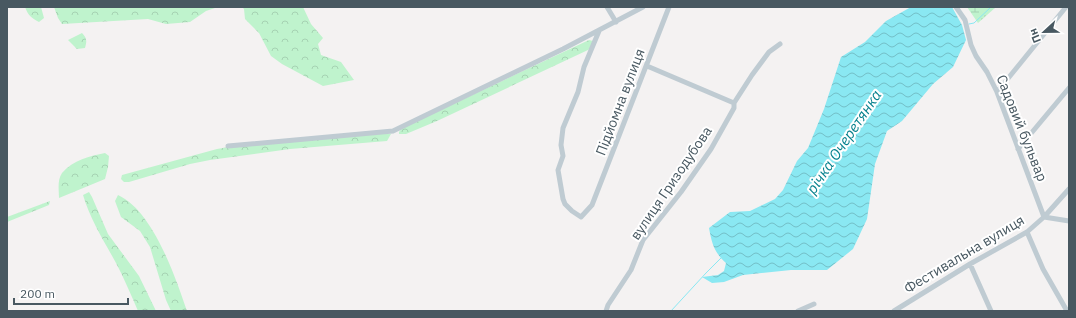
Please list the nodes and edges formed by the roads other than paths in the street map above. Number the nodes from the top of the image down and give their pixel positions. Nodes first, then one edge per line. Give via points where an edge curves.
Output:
1 (607, 7) edge
2 (643, 7) edge
3 (669, 7) edge
4 (956, 7) edge
5 (1066, 7) edge
6 (616, 22) junction
7 (600, 31) junction
8 (780, 44) dead end
9 (647, 66) junction
10 (1069, 88) edge
11 (997, 92) junction
12 (734, 103) junction
13 (228, 146) dead end
14 (1018, 149) junction
15 (1069, 189) edge
16 (1044, 217) junction
17 (1069, 221) edge
18 (1027, 232) junction
19 (970, 264) junction
20 (814, 304) dead end
21 (606, 311) edge
22 (798, 311) edge
23 (894, 311) edge
24 (991, 311) edge
25 (1067, 311) edge

1 - 6 street
2 - 6 street
3 - 9 street, Підйомна вулиця
4 - 11 street, Садовий бульвар via 965,20 976,56
5 - 11 street
6 - 7 street
7 - 9 street, Підйомна вулиця via 584,67 578,92 563,128 560,145 562,156 558,170 563,199 572,212 581,217 592,206
7 - 13 street via 393,131
8 - 12 street, вулиця Гризодубова via 769,52
9 - 12 street
10 - 14 street
11 - 14 street, Садовий бульвар
12 - 21 street, вулиця Гризодубова via 734,108 711,149 643,240 631,270
14 - 16 street, Садовий бульвар
15 - 16 street
16 - 17 street, Фестивальна вулиця
16 - 18 street, Фестивальна вулиця
18 - 19 street, Фестивальна вулиця
18 - 25 street via 1043,269
19 - 23 street, Фестивальна вулиця
19 - 24 street
20 - 22 street

